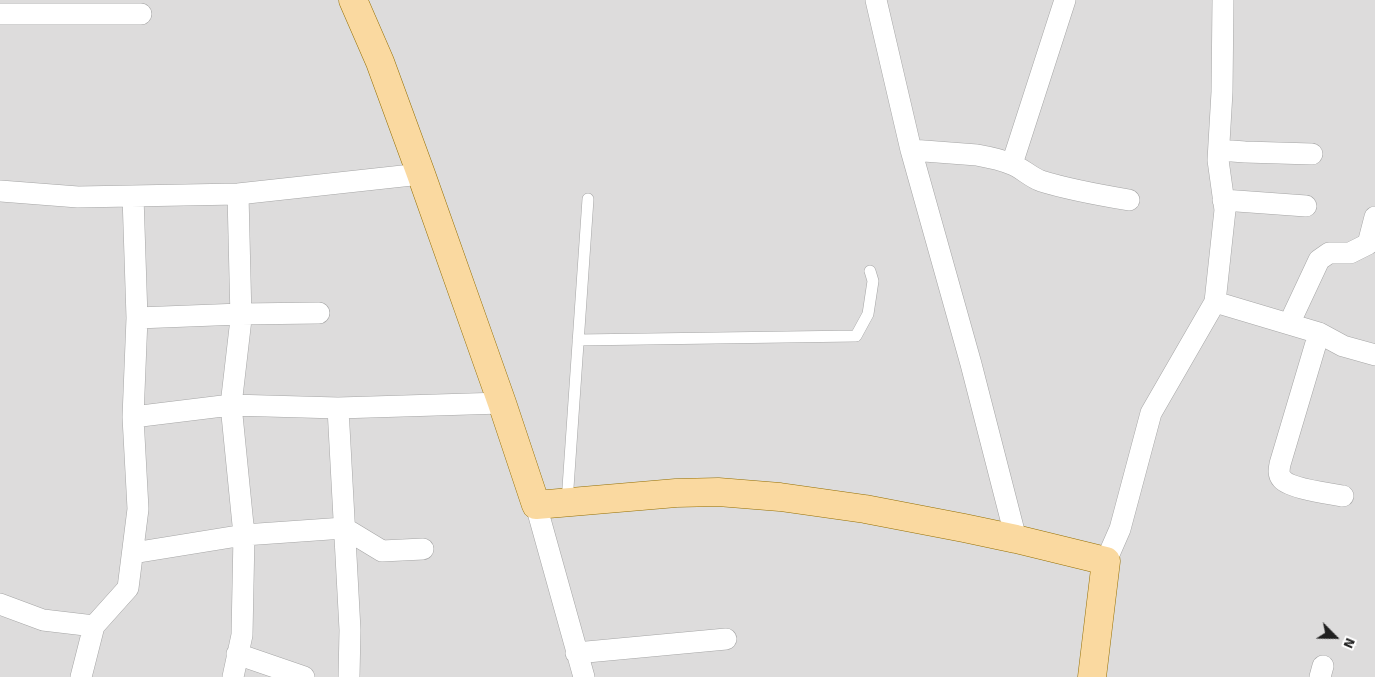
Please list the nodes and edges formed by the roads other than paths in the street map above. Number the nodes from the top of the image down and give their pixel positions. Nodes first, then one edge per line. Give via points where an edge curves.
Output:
1 (353, 0) edge
2 (876, 0) edge
3 (1065, 0) edge
4 (1223, 0) edge
5 (0, 14) edge
6 (141, 14) dead end
7 (911, 150) junction
8 (1218, 150) junction
9 (1312, 154) dead end
10 (1012, 164) junction
11 (421, 174) junction
12 (0, 191) edge
13 (238, 194) junction
14 (133, 196) junction
15 (588, 200) dead end
16 (1129, 200) dead end
17 (1223, 200) junction
18 (1306, 206) dead end
19 (1375, 217) edge
20 (870, 271) dead end
21 (1215, 302) junction
22 (319, 313) dead end
23 (241, 314) junction
24 (138, 318) junction
25 (1290, 324) junction
26 (1318, 333) junction
27 (578, 340) junction
28 (1375, 355) edge
29 (502, 403) junction
30 (232, 405) junction
31 (338, 408) junction
32 (133, 417) junction
33 (1343, 496) dead end
34 (568, 502) junction
35 (536, 505) junction
36 (344, 528) junction
37 (244, 535) junction
38 (1016, 539) junction
39 (423, 549) dead end
40 (133, 553) junction
41 (1106, 562) junction
42 (0, 604) edge
43 (94, 626) junction
44 (726, 639) dead end
45 (576, 653) junction
46 (238, 654) junction
47 (82, 677) edge
48 (233, 677) edge
49 (304, 677) edge
50 (348, 677) edge
51 (584, 677) edge
52 (1092, 677) edge

1 - 11 main road via 380,62
2 - 7 street
3 - 10 street
4 - 8 street
5 - 6 street
7 - 10 street via 977,155
7 - 38 street
8 - 9 street
8 - 17 street
10 - 16 street via 1039,180
11 - 13 street
11 - 29 main road
12 - 14 street via 78,197
13 - 14 street
13 - 23 street
14 - 24 street
15 - 27 lane
17 - 18 street
17 - 21 street via 1225,210
19 - 25 street via 1368,244 1350,253 1329,254 1319,260
20 - 27 lane via 873,281 868,314 856,336
21 - 25 street
21 - 41 street via 1152,413 1120,529
22 - 23 street
23 - 24 street
23 - 30 street
24 - 32 street
25 - 26 street
26 - 28 street via 1343,346
26 - 33 street via 1279,472 1286,483
27 - 34 lane
29 - 31 street
29 - 35 main road
30 - 31 street
30 - 32 street
30 - 37 street
31 - 36 street
32 - 40 street via 138,509
34 - 35 main road
34 - 38 main road via 676,493 763,495 865,509
35 - 45 street
36 - 37 street
36 - 39 street via 382,550
36 - 50 street via 350,630
37 - 40 street
37 - 46 street via 242,635
38 - 41 main road
40 - 43 street via 128,588
41 - 52 main road
42 - 43 street via 43,620
43 - 47 street
44 - 45 street
45 - 51 street
46 - 48 street
46 - 49 street

